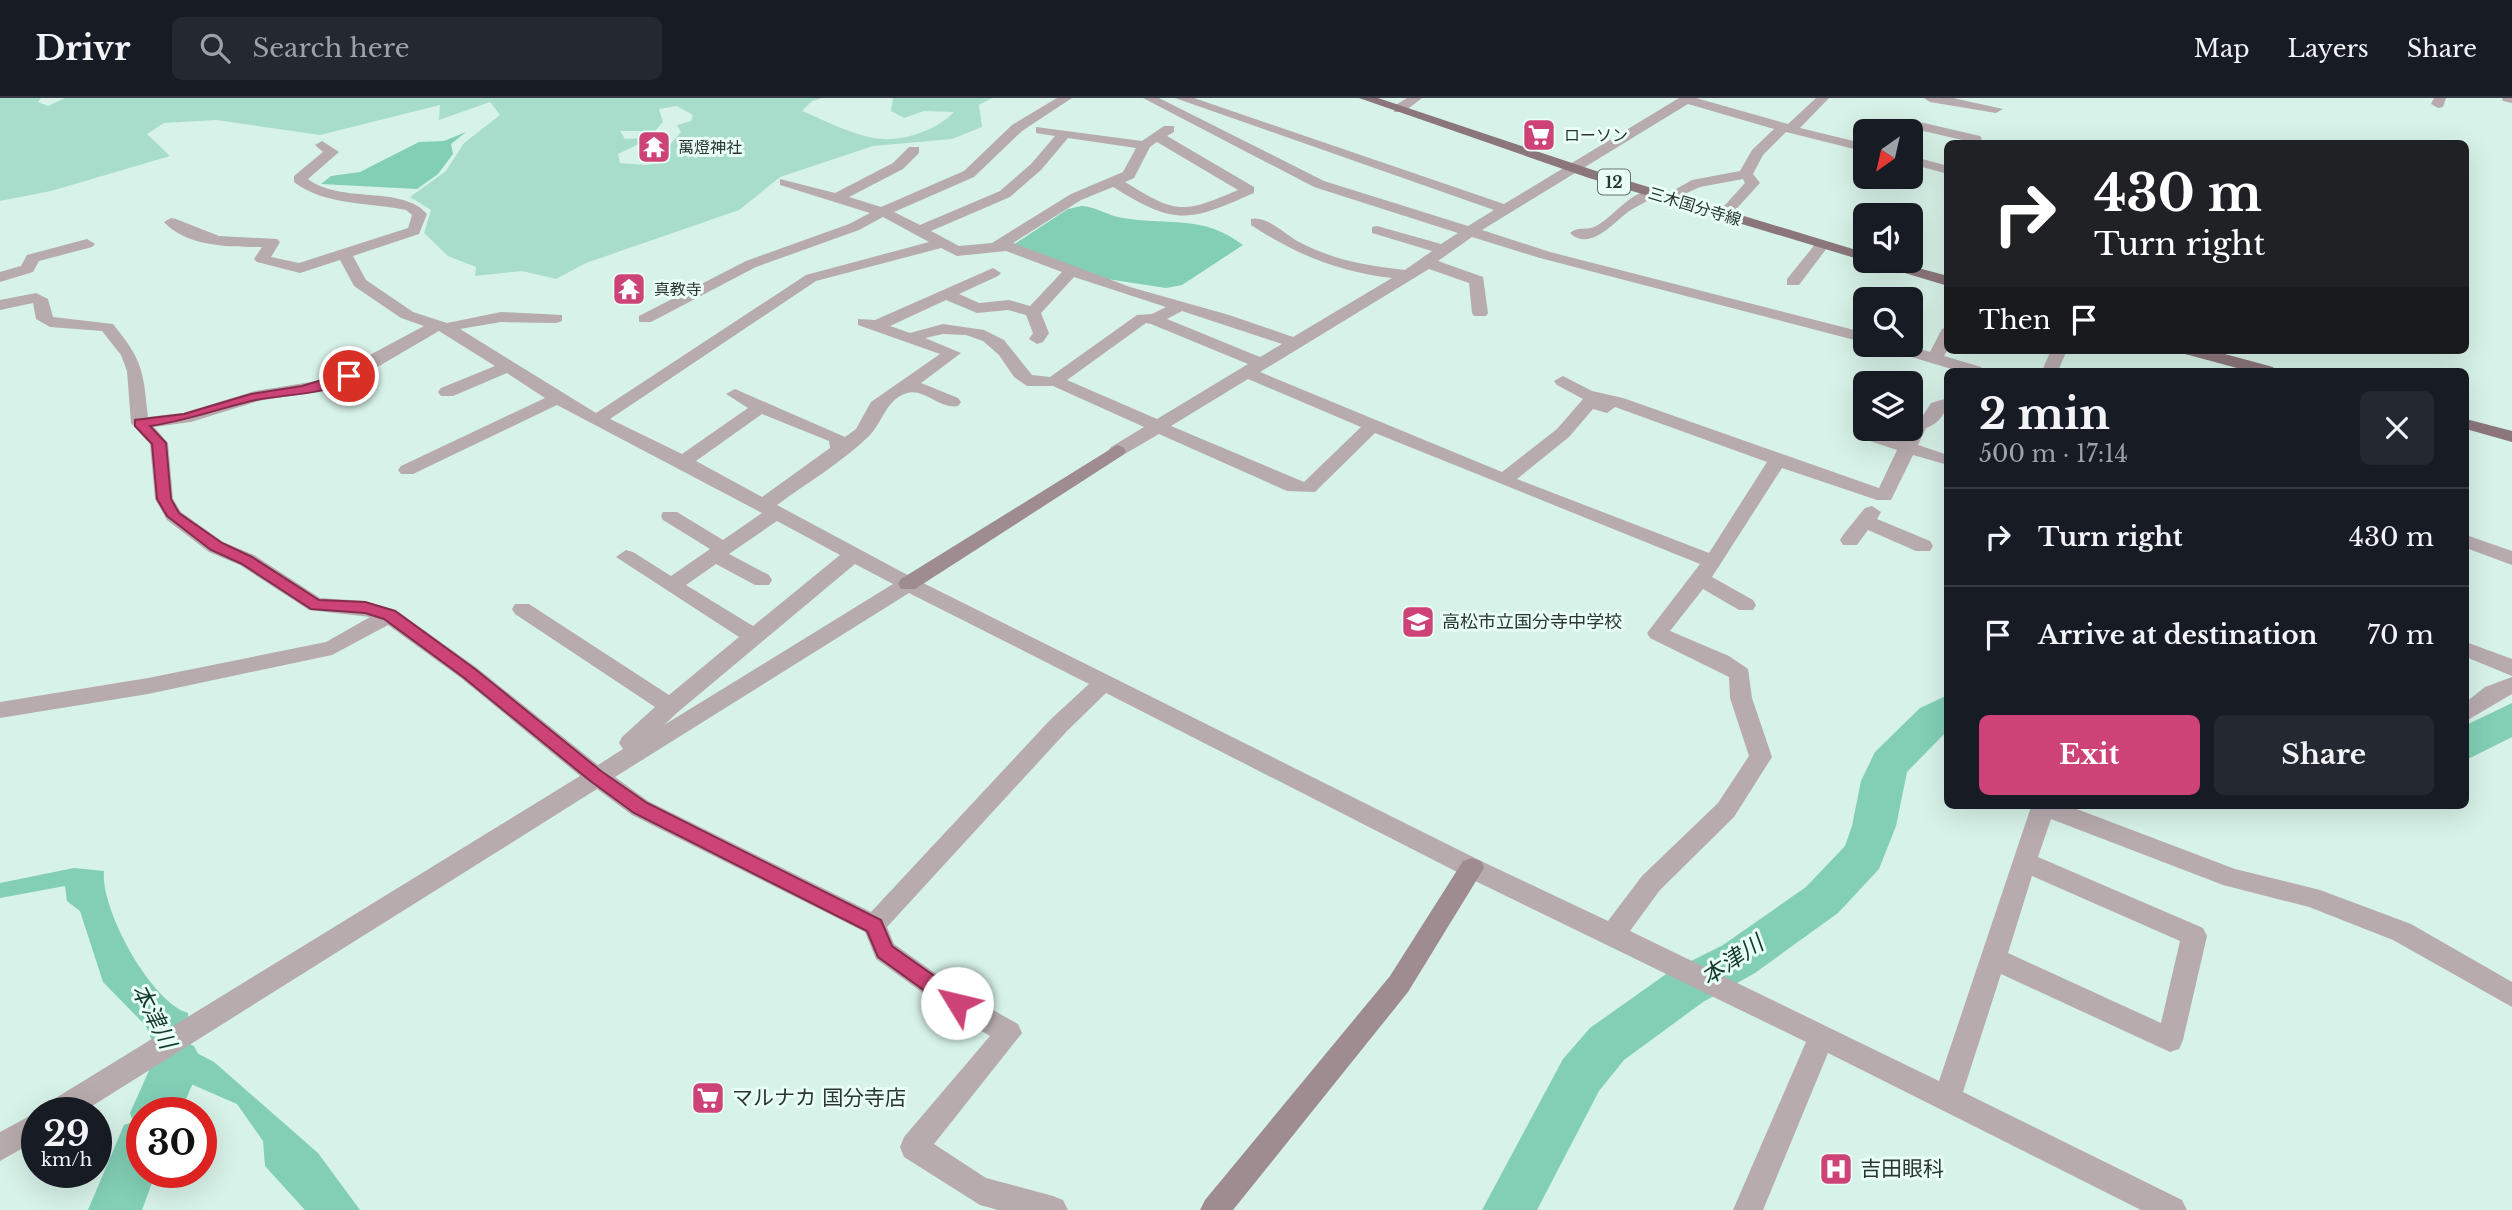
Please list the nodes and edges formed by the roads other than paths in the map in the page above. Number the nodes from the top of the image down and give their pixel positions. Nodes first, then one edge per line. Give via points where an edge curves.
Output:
1 (1066, 98) edge
2 (1149, 98) edge
3 (1366, 98) edge
4 (1416, 98) edge
5 (1687, 98) edge
6 (1823, 98) edge
7 (1930, 98) edge
8 (1192, 99) edge
9 (1399, 109) junction
10 (1190, 119) junction
11 (1986, 123) edge
12 (1923, 124) edge
13 (1788, 128) junction
14 (1041, 130) dead end
15 (1064, 134) junction
16 (1156, 136) junction
17 (322, 145) dead end
18 (1144, 145) junction
19 (1853, 145) edge
20 (914, 150) dead end
21 (1923, 163) edge
22 (1573, 168) junction
23 (1944, 169) edge
24 (1746, 174) junction
25 (785, 182) dead end
26 (1115, 182) junction
27 (1651, 193) junction
28 (838, 197) junction
29 (1667, 198) junction
30 (1505, 209) junction
31 (886, 213) junction
32 (1723, 215) junction
33 (171, 222) dead end
34 (1256, 222) dead end
35 (1377, 230) dead end
36 (918, 231) junction
37 (1471, 231) junction
38 (1577, 233) dead end
39 (87, 244) dead end
40 (940, 244) junction
41 (1822, 246) junction
42 (996, 247) junction
43 (1443, 249) junction
44 (344, 253) junction
45 (1853, 254) edge
46 (1428, 263) junction
47 (1072, 270) junction
48 (993, 273) dead end
49 (1919, 273) edge
50 (1406, 275) junction
51 (0, 277) edge
52 (1944, 280) edge
53 (1793, 282) dead end
54 (947, 295) junction
55 (1, 302) edge
56 (1181, 306) junction
57 (1033, 312) junction
58 (1480, 313) dead end
59 (556, 318) dead end
60 (645, 319) dead end
61 (1154, 319) junction
62 (441, 327) junction
63 (1853, 335) edge
64 (911, 339) junction
65 (1037, 339) dead end
66 (1944, 340) edge
67 (1294, 344) junction
68 (1923, 354) edge
69 (2205, 354) edge
70 (1935, 358) junction
71 (2055, 361) edge
72 (509, 366) junction
73 (2073, 366) dead end
74 (1255, 368) junction
75 (1965, 368) edge
76 (2256, 368) edge
77 (1055, 381) junction
78 (1563, 381) dead end
79 (905, 387) junction
80 (447, 392) dead end
81 (734, 394) dead end
82 (558, 398) junction
83 (952, 402) dead end
84 (1944, 404) edge
85 (760, 407) junction
86 (597, 420) junction
87 (140, 423) junction
88 (1374, 424) junction
89 (2469, 425) edge
90 (1161, 426) junction
91 (1684, 435) dead end
92 (2512, 437) edge
93 (1888, 441) edge
94 (1909, 448) junction
95 (839, 450) junction
96 (1778, 460) junction
97 (1944, 460) edge
98 (683, 462) junction
99 (407, 470) dead end
100 (1504, 480) junction
101 (1884, 496) junction
102 (769, 509) junction
103 (670, 516) dead end
104 (1864, 521) junction
105 (1850, 540) dead end
106 (2469, 542) edge
107 (1923, 546) dead end
108 (720, 552) junction
109 (854, 554) junction
110 (626, 557) dead end
111 (2512, 558) edge
112 (1707, 570) junction
113 (762, 580) dead end
114 (908, 584) junction
115 (672, 585) junction
116 (1746, 605) dead end
117 (522, 609) dead end
118 (389, 615) junction
119 (754, 637) junction
120 (2469, 650) edge
121 (2512, 667) edge
122 (1105, 682) junction
123 (2512, 685) edge
124 (670, 706) junction
125 (0, 710) edge
126 (2469, 711) edge
127 (595, 775) junction
128 (2042, 809) edge
129 (2049, 809) edge
130 (2025, 862) junction
131 (1472, 868) junction
132 (874, 925) junction
133 (1613, 934) junction
134 (1993, 958) junction
135 (2512, 995) edge
136 (1822, 1036) junction
137 (82, 1097) edge
138 (1947, 1098) junction
139 (21, 1135) edge
140 (0, 1147) edge
141 (1053, 1210) edge
142 (1215, 1210) edge
143 (1748, 1210) edge
144 (2172, 1210) edge

1 - 31 street via 1017,128 969,174
2 - 10 street
3 - 9 main road, 三木国分寺線 / 12
4 - 9 street
5 - 13 street
5 - 22 street
6 - 13 street
7 - 11 street
8 - 30 street
9 - 22 main road, 三木国分寺線 / 12
10 - 16 street
10 - 37 street via 1319,184
11 - 12 street
13 - 19 street
13 - 24 street via 1757,153
14 - 15 street
15 - 18 street
15 - 36 street via 1005,194
16 - 18 street
16 - 26 street via 1249,190 1195,214 1164,212
17 - 44 street via 332,152 299,179 303,183 328,193 401,204 420,214 414,231
18 - 26 street via 1129,175
20 - 28 street via 898,166
21 - 23 street
22 - 27 main road, 三木国分寺線 / 12
22 - 30 street
24 - 29 street via 1697,183
24 - 32 street via 1753,183
25 - 28 street
26 - 42 street via 1076,197
27 - 29 main road, 三木国分寺線 / 12
27 - 38 street via 1624,208 1599,231
28 - 31 street
29 - 32 main road, 三木国分寺線 / 12
30 - 37 street
31 - 36 street
31 - 60 street via 751,264
32 - 41 main road, 三木国分寺線 / 12
33 - 44 street via 208,241 272,242 262,258 300,268
34 - 50 street via 1298,250 1332,263
35 - 43 street
36 - 40 street
37 - 43 street
37 - 63 street via 1545,255
39 - 51 street via 32,258 28,269
40 - 42 street via 957,251
40 - 86 street via 811,278
41 - 45 main road, 三木国分寺線 / 12
41 - 53 street
42 - 47 street via 1007,246
43 - 46 street
44 - 62 street via 360,282 407,315
46 - 50 street
46 - 58 street via 1477,280
47 - 56 street
47 - 57 street
48 - 54 street
49 - 52 main road
50 - 67 street
54 - 57 street via 977,308 1009,305
54 - 64 street via 870,324
55 - 87 street via 36,298 42,302 44,319 50,322 107,327 135,370
56 - 61 street
56 - 67 street
57 - 65 street via 1041,334
59 - 62 street via 489,316
61 - 74 street
61 - 77 street via 1143,318
62 - 72 street
62 - 87 street via 327,385 255,397 185,418
64 - 77 street via 944,328 973,332 998,344 1020,376 1041,385
64 - 79 street via 953,353
66 - 70 street
67 - 74 street
68 - 70 street
69 - 76 main road
70 - 75 street
71 - 73 street
72 - 80 street
72 - 82 street
74 - 88 street
74 - 90 street
77 - 90 street
78 - 96 street via 1587,395
79 - 83 street via 922,388
79 - 95 street via 877,406 863,432
81 - 85 street
82 - 86 street
82 - 99 street
84 - 94 street via 1929,421 1919,424
85 - 95 street via 837,438
85 - 98 street
86 - 98 street
87 - 118 street via 159,443 164,499 174,516 216,547 247,560 316,605 365,608
88 - 90 street via 1308,488 1294,487
88 - 100 street
89 - 92 main road
90 - 114 street
91 - 100 street via 1590,402 1563,433
93 - 94 street
94 - 97 street
94 - 101 street
95 - 102 street
96 - 101 street
96 - 112 street
98 - 102 street
100 - 112 street
101 - 104 street
102 - 108 street
102 - 109 street
103 - 108 street
104 - 105 street
104 - 107 street
106 - 111 street
108 - 113 street
108 - 115 street
109 - 114 street
109 - 119 street
110 - 115 street
112 - 116 street
112 - 133 street via 1657,633 1725,661 1740,674 1741,698 1760,757 1726,810 1651,883
114 - 122 street
114 - 127 street
115 - 119 street
117 - 124 street
118 - 125 street via 332,648 148,686
118 - 127 street
119 - 124 street
120 - 121 street
122 - 131 street
122 - 132 street via 1059,725
123 - 126 street
124 - 127 street
127 - 132 street via 640,808
127 - 137 street
128 - 130 street
129 - 135 street via 2232,878 2311,897 2403,932
130 - 134 street
130 - 134 street via 2194,936 2170,1040
131 - 133 street
131 - 142 street via 1399,984
132 - 141 street via 885,951 957,1003 1009,1033 914,1147 980,1191
133 - 136 street
134 - 138 street
136 - 138 street
136 - 143 street
138 - 144 street
139 - 140 street

